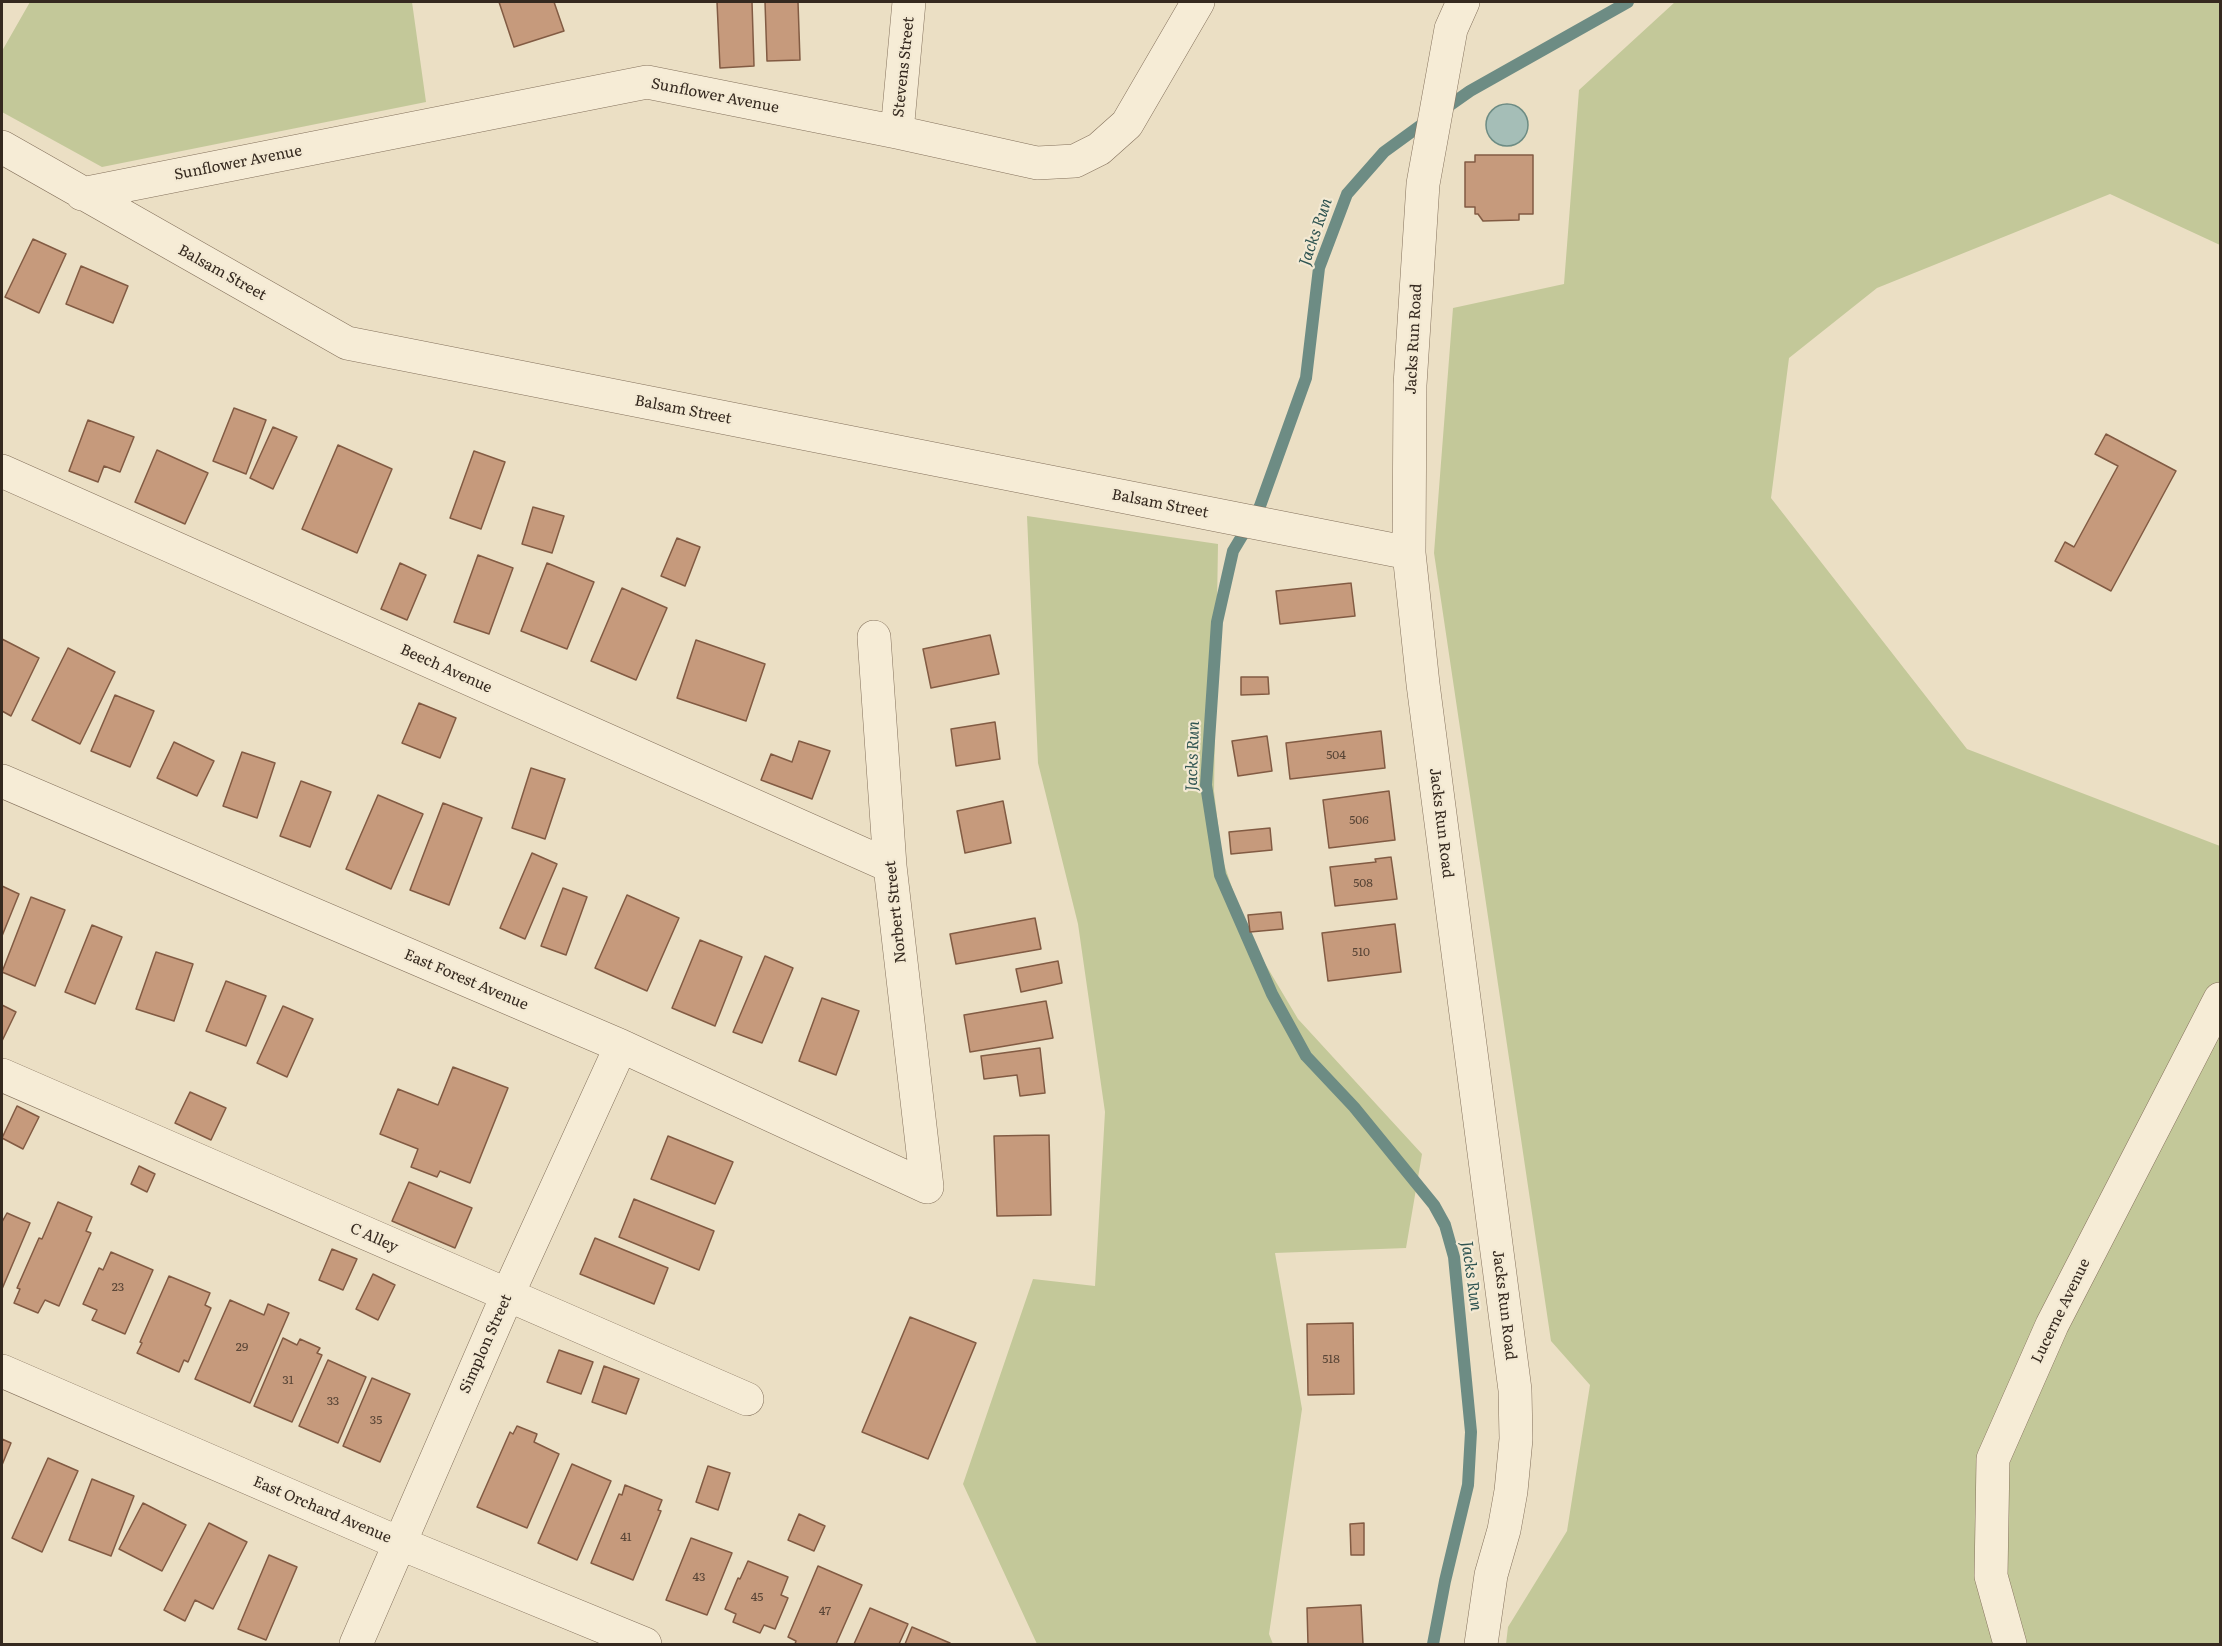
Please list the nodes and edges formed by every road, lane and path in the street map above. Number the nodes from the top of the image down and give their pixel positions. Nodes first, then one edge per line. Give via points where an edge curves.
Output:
1 (909, 2) edge
2 (1198, 2) edge
3 (1457, 15) edge
4 (897, 132) junction
5 (2, 147) edge
6 (82, 194) junction
7 (2, 471) edge
8 (1409, 553) junction
9 (874, 637) dead end
10 (2, 781) edge
11 (890, 866) junction
12 (2220, 999) edge
13 (621, 1046) junction
14 (2, 1075) edge
15 (927, 1187) joint
16 (507, 1296) junction
17 (2, 1371) edge
18 (747, 1399) dead end
19 (399, 1543) junction
20 (356, 1644) edge
21 (645, 1644) edge
22 (1481, 1644) edge
23 (2010, 1644) edge

1 - 4 street, Stevens Street
2 - 4 street, Sunflower Avenue via 1127,124 1100,149 1075,161 1037,164
3 - 8 street, Jacks Run Road via 1423,183 1410,385
4 - 6 street, Sunflower Avenue via 647,82
5 - 6 street, Balsam Street
6 - 8 street, Balsam Street via 347,343
7 - 11 street, Beech Avenue
8 - 22 street, Jacks Run Road via 1515,1390 1511,1491 1491,1575
9 - 11 street, Norbert Street
10 - 13 street, East Forest Avenue
11 - 15 street, Norbert Street
12 - 23 street, Lucerne Avenue via 2052,1325 1993,1459 1991,1576
13 - 15 street, East Forest Avenue
13 - 16 street, Simplon Street
14 - 16 street, C Alley
16 - 18 street, C Alley
16 - 19 street, Simplon Street
17 - 19 street, East Orchard Avenue
19 - 20 street, Simplon Street
19 - 21 street, East Orchard Avenue

